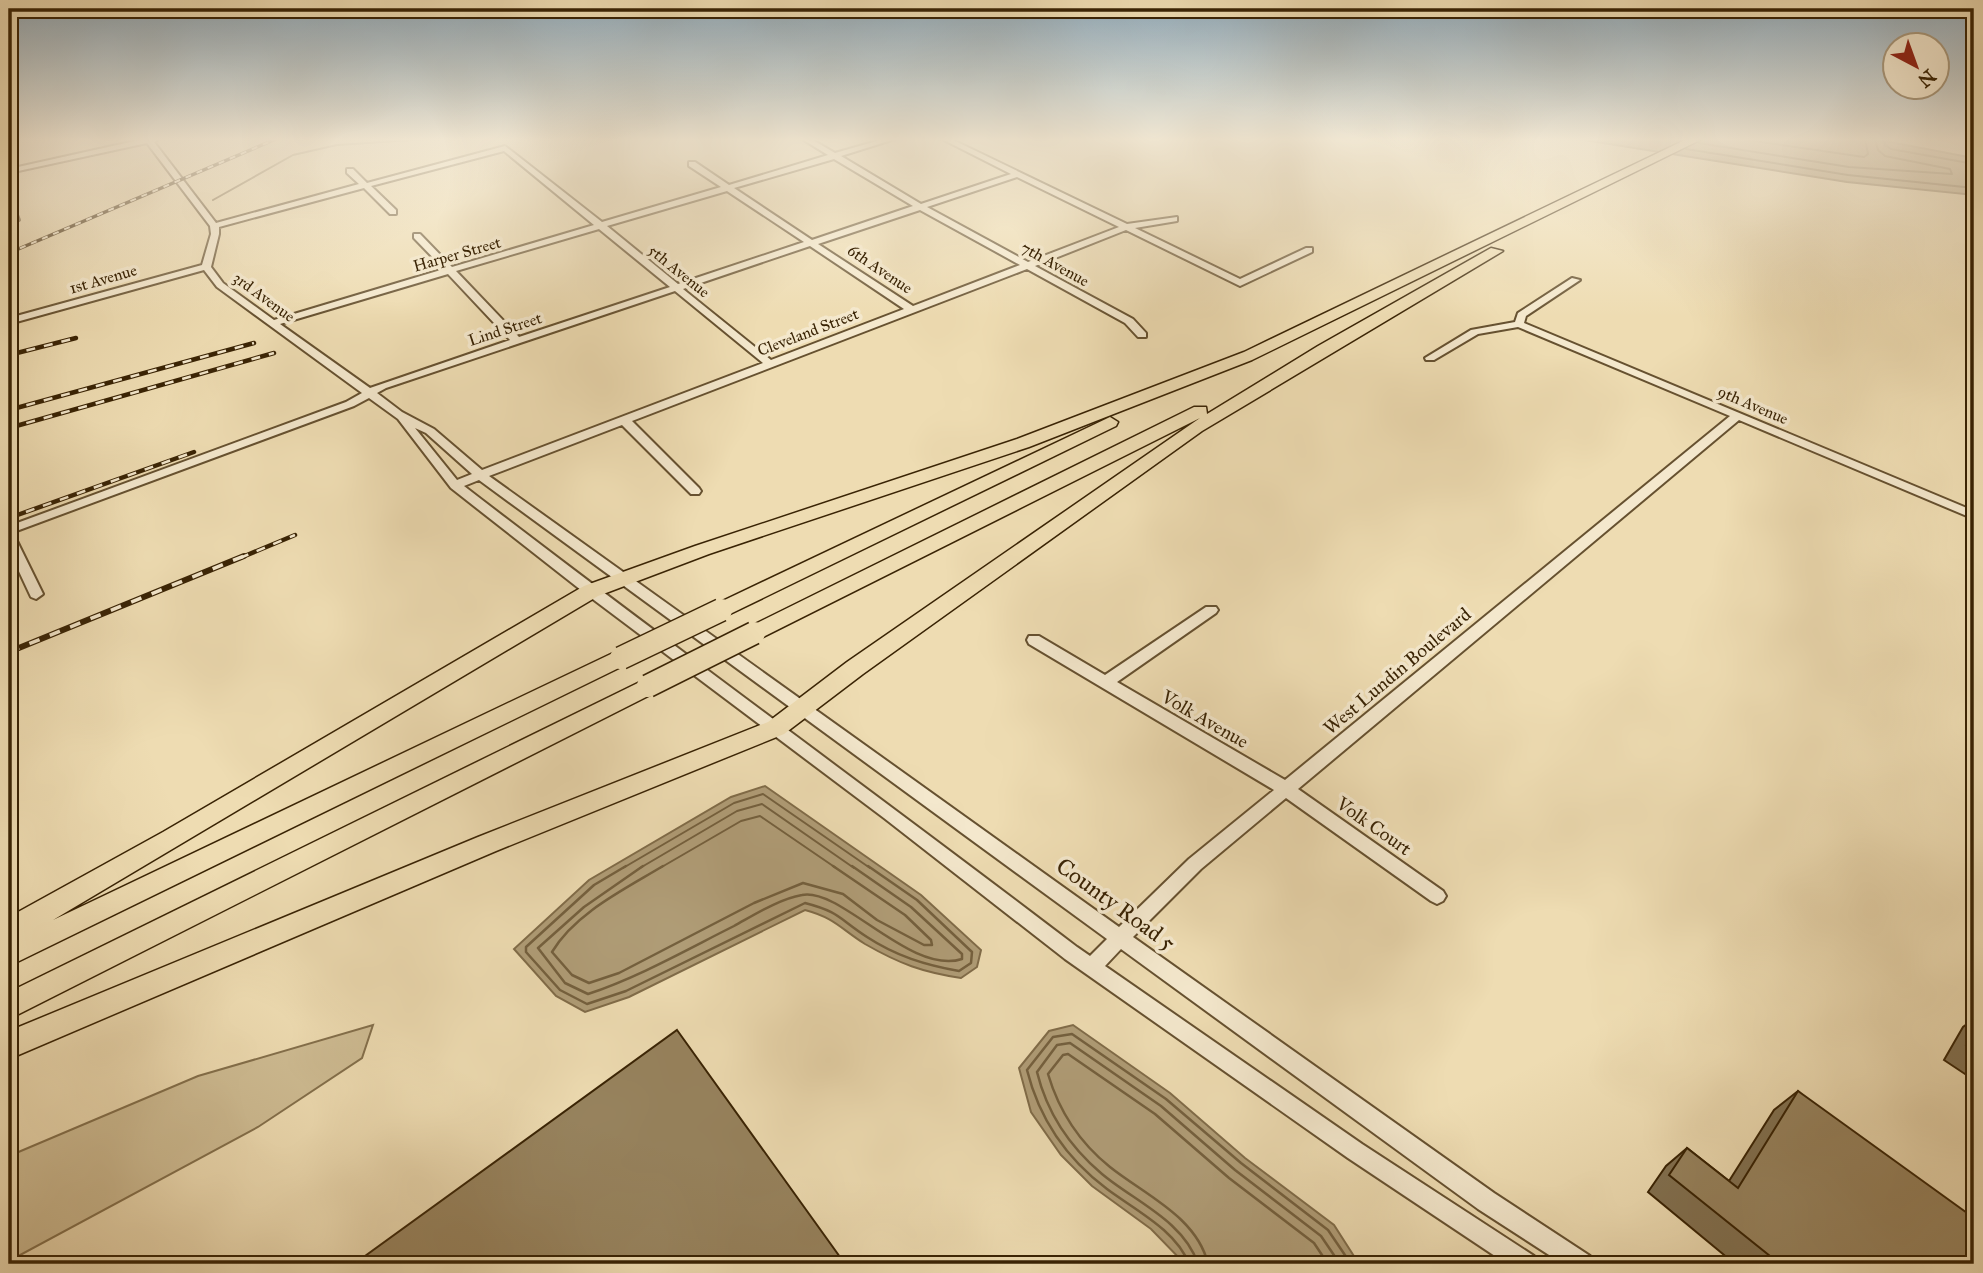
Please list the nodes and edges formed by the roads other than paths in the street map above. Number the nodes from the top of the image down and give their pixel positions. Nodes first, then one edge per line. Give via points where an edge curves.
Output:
1 (194, 198) edge
2 (319, 198) edge
3 (379, 198) edge
4 (568, 198) edge
5 (689, 198) edge
6 (746, 198) edge
7 (906, 198) edge
8 (946, 198) edge
9 (1067, 198) edge
10 (1582, 198) edge
11 (1588, 198) edge
12 (9, 205) edge
13 (921, 207) junction
14 (393, 212) dead end
15 (1174, 219) dead end
16 (12, 221) edge
17 (214, 226) junction
18 (599, 227) junction
19 (1127, 228) junction
20 (417, 236) dead end
21 (812, 243) junction
22 (1309, 250) dead end
23 (1027, 265) junction
24 (206, 267) junction
25 (451, 270) junction
26 (1575, 280) dead end
27 (676, 288) junction
28 (911, 309) junction
29 (9, 321) edge
30 (273, 323) junction
31 (1519, 324) junction
32 (1142, 335) dead end
33 (517, 341) junction
34 (1334, 344) junction
35 (1258, 352) junction
36 (1430, 358) dead end
37 (770, 364) junction
38 (369, 393) junction
39 (398, 414) junction
40 (1737, 415) junction
41 (623, 419) junction
42 (480, 475) junction
43 (455, 485) junction
44 (695, 491) dead end
45 (1974, 515) edge
46 (9, 530) edge
47 (9, 537) edge
48 (623, 578) junction
49 (591, 591) junction
50 (36, 594) dead end
51 (1211, 610) dead end
52 (1034, 640) dead end
53 (1105, 683) junction
54 (803, 708) junction
55 (776, 728) junction
56 (1286, 789) junction
57 (1437, 897) dead end
58 (9, 931) edge
59 (1119, 937) junction
60 (9, 954) edge
61 (1091, 967) junction
62 (9, 1006) edge
63 (9, 1045) edge
64 (1526, 1264) edge
65 (1582, 1264) edge

1 - 17 street
2 - 17 street
3 - 14 street
4 - 18 street, 5th Avenue
5 - 18 street, Harper Street
6 - 21 street, 6th Avenue
7 - 13 street, 7th Avenue
8 - 13 street, Lind Street
9 - 19 street
10 - 35 highway
11 - 34 highway
12 - 16 street
13 - 21 street, Lind Street
13 - 23 street, 7th Avenue
15 - 19 street, Cleveland Street
17 - 24 street, 3rd Avenue
18 - 25 street, Harper Street
18 - 27 street, 5th Avenue
19 - 22 street via 1240,283
19 - 23 street, Cleveland Street
20 - 25 street
21 - 27 street, Lind Street
21 - 28 street, 6th Avenue
23 - 28 street, Cleveland Street
23 - 32 street, 7th Avenue via 1129,321
24 - 29 street, 1st Avenue
24 - 30 street, 3rd Avenue via 220,285
25 - 30 street, Harper Street
25 - 33 street
26 - 31 street via 1521,315
27 - 33 street, Lind Street
27 - 37 street, 5th Avenue
28 - 37 street, Cleveland Street
30 - 38 street, 3rd Avenue
31 - 36 street via 1475,332
31 - 40 street, 9th Avenue
33 - 38 street, Lind Street
34 - 54 highway via 1214,414
34 - 62 highway, bridge
35 - 48 highway via 1023,443
35 - 60 highway, bridge
37 - 41 street, Cleveland Street
38 - 39 street, 3rd Avenue
38 - 46 street, Lind Street via 316,417
39 - 42 street, 3rd Avenue via 430,431
39 - 43 street, 3rd Avenue
40 - 45 street, 9th Avenue
40 - 56 street, West Lundin Boulevard
41 - 42 street, Cleveland Street
41 - 44 street
42 - 43 street, Cleveland Street
42 - 48 street, 3rd Avenue
43 - 49 street, 3rd Avenue
47 - 50 street
48 - 49 highway
48 - 54 street, County Road 5
49 - 55 street
49 - 58 highway
51 - 53 street
52 - 53 street, Volk Avenue
53 - 56 street, Volk Avenue
54 - 55 highway
54 - 59 street, County Road 5
55 - 61 street
55 - 63 highway via 486,844
56 - 57 street, Volk Court
56 - 59 street, West Lundin Boulevard via 1195,864
59 - 61 street, West Lundin Boulevard
59 - 65 street, County Road 5 via 1486,1201
61 - 64 street

